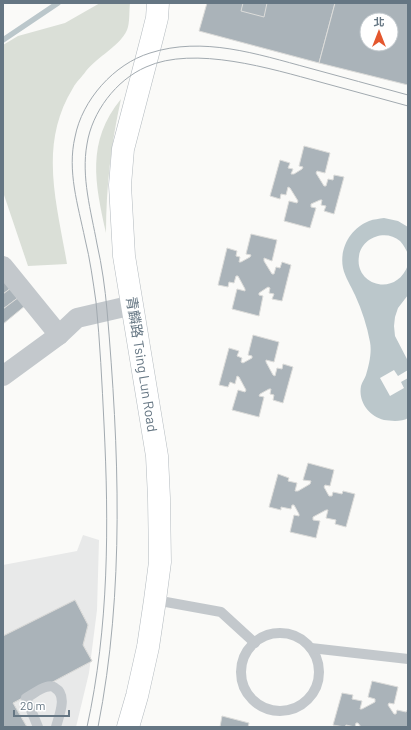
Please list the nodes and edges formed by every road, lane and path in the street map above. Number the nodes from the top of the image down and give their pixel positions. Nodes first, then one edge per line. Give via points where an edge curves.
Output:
1 (158, 3) edge
2 (3, 266) edge
3 (133, 305) junction
4 (59, 335) junction
5 (3, 376) edge
6 (155, 600) junction
7 (254, 643) junction
8 (311, 648) junction
9 (408, 658) edge
10 (38, 727) edge
11 (56, 727) edge
12 (128, 727) edge

1 - 3 street, 青麟路 Tsing Lun Road via 157,18 124,149 120,185 124,256
2 - 4 street
3 - 4 street via 77,318
3 - 6 street, 青麟路 Tsing Lun Road via 157,456 160,562
4 - 5 street
6 - 7 lane via 220,612
6 - 12 street, 青麟路 Tsing Lun Road via 148,648
7 - 8 lane via 278,633 291,635
7 - 8 lane via 246,652 241,678 245,690 253,700 263,708 276,712 289,711 311,697 320,673 318,660
8 - 9 lane
10 - 11 lane via 26,698 47,686 60,691 62,698

